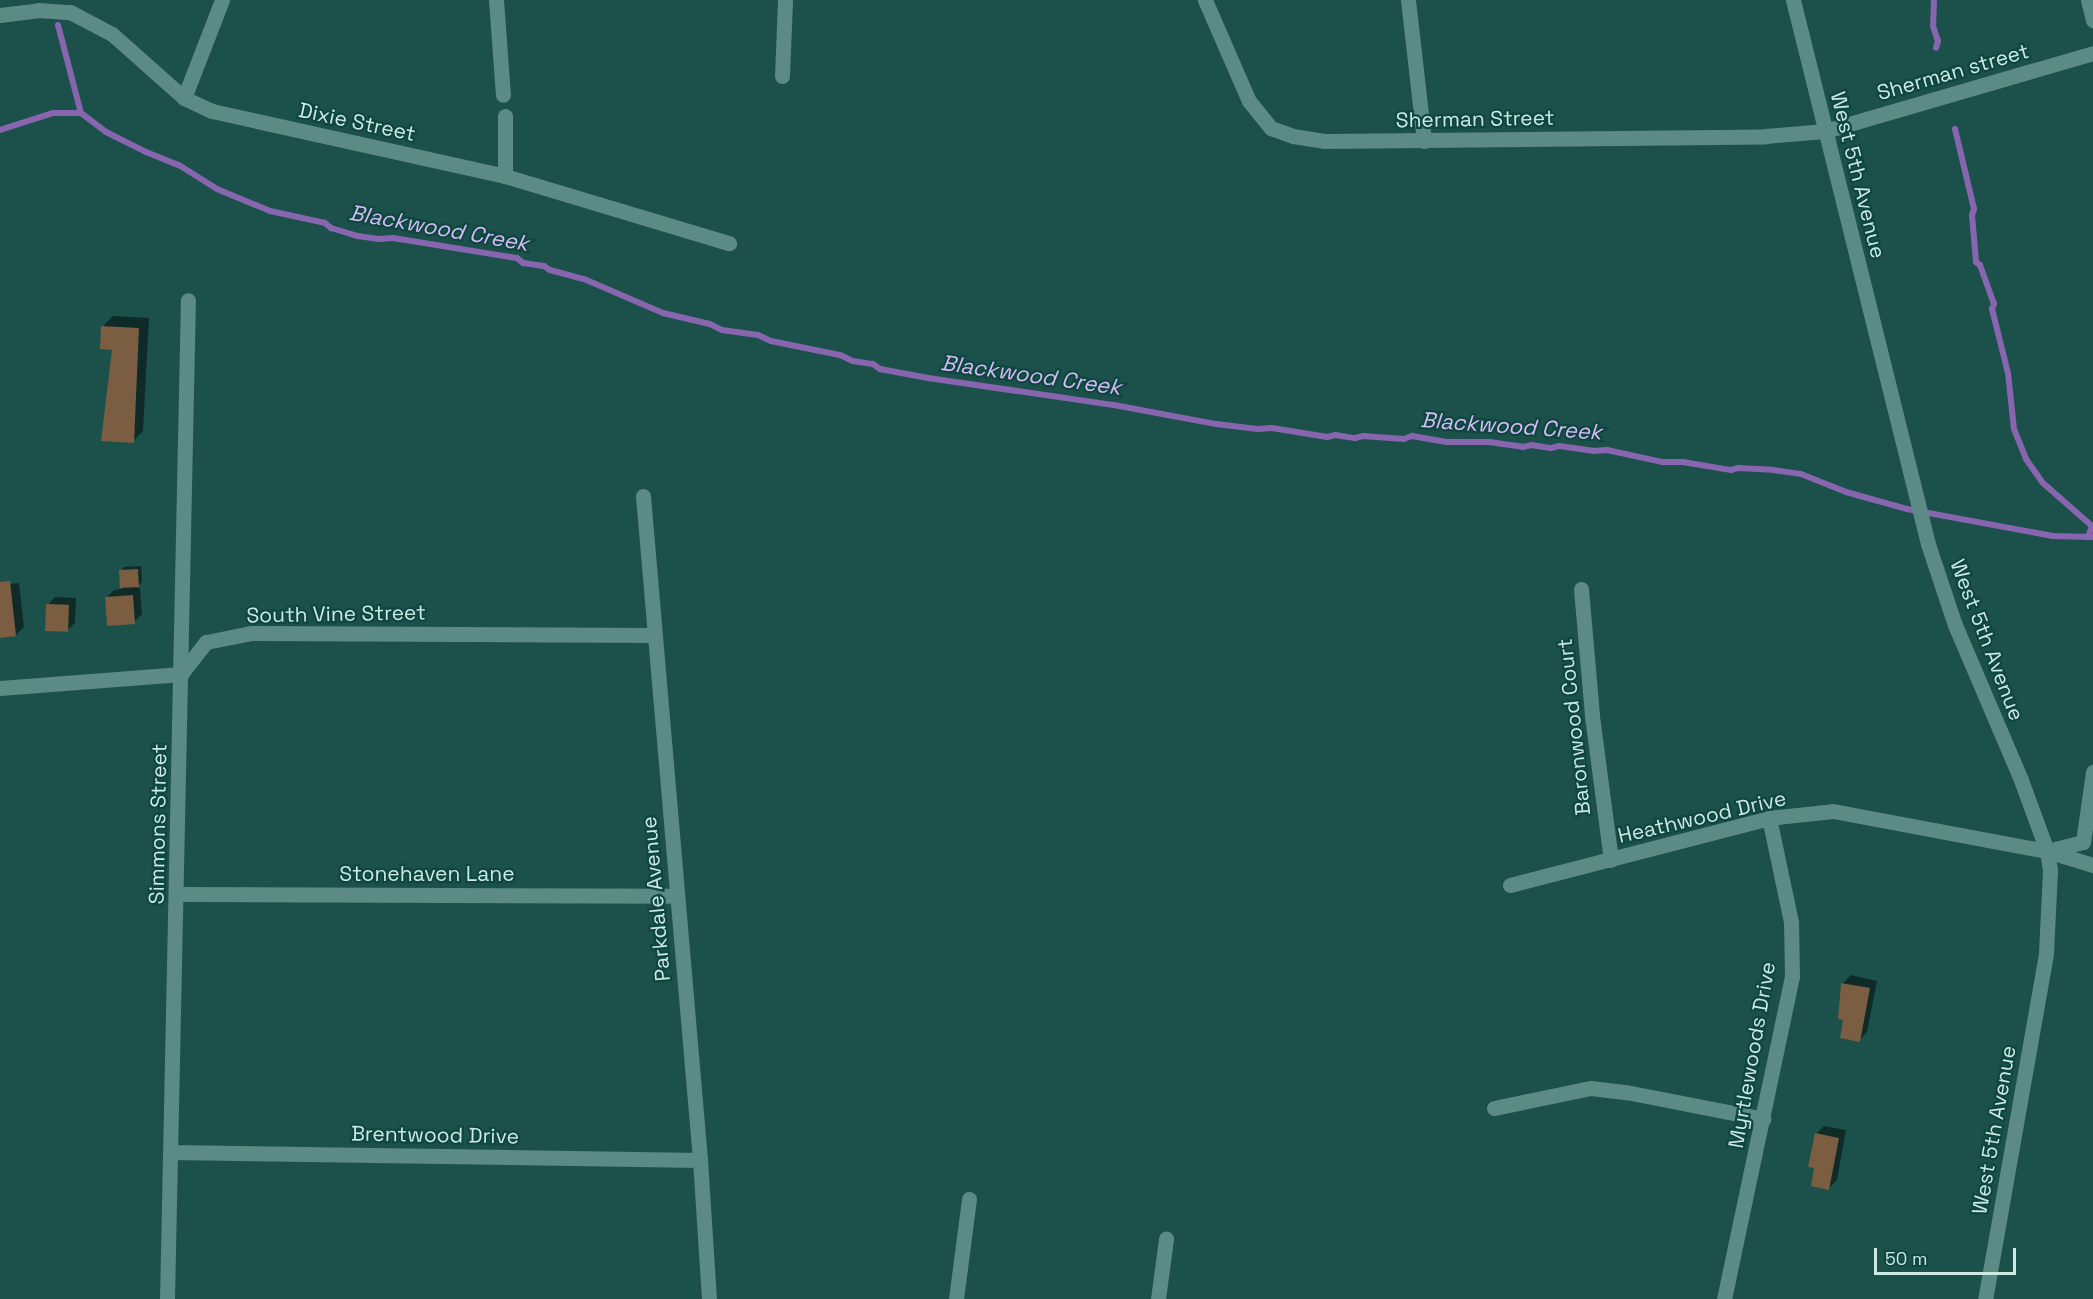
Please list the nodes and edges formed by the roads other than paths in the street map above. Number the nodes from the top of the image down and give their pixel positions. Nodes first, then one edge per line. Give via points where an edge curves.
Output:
1 (222, 0) edge
2 (496, 0) edge
3 (784, 0) edge
4 (1206, 0) edge
5 (1408, 0) edge
6 (1793, 0) edge
7 (2088, 0) edge
8 (0, 15) edge
9 (2093, 20) edge
10 (2093, 53) edge
11 (782, 76) dead end
12 (503, 95) dead end
13 (184, 98) junction
14 (505, 116) dead end
15 (1825, 131) junction
16 (1424, 141) junction
17 (506, 176) junction
18 (729, 243) dead end
19 (188, 300) dead end
20 (643, 496) dead end
21 (1581, 589) dead end
22 (654, 635) junction
23 (181, 674) junction
24 (0, 688) edge
25 (2093, 772) edge
26 (1769, 818) junction
27 (2048, 851) junction
28 (1611, 860) junction
29 (2093, 865) edge
30 (1510, 885) dead end
31 (177, 894) junction
32 (676, 896) junction
33 (1494, 1108) dead end
34 (1763, 1119) junction
35 (170, 1152) junction
36 (700, 1160) junction
37 (969, 1199) dead end
38 (1166, 1239) dead end
39 (167, 1299) edge
40 (709, 1299) edge
41 (956, 1299) edge
42 (1158, 1299) edge
43 (1724, 1299) edge
44 (1985, 1299) edge

1 - 13 street
2 - 12 street
3 - 11 street
4 - 16 street, Sherman Street via 1249,101 1271,128 1324,141
5 - 16 street
6 - 15 street, West 5th Avenue
7 - 9 street
8 - 13 street, Dixie Street via 38,10 70,12 112,33
10 - 15 street, Sherman street
13 - 17 street, Dixie Street via 212,111
14 - 17 street
15 - 16 street, Sherman Street via 1765,136
15 - 27 street, West 5th Avenue via 1928,544 1954,625
17 - 18 street, Dixie Street
19 - 23 street, Simmons Street
20 - 22 street, Parkdale Avenue
21 - 28 street, Baronwood Court via 1592,716
22 - 23 street, South Vine Street via 252,633 206,642
22 - 32 street, Parkdale Avenue
23 - 24 street
23 - 31 street, Simmons Street
25 - 27 street via 2083,842
26 - 27 street, Heathwood Drive via 1833,812
26 - 28 street, Heathwood Drive
26 - 34 street, Myrtlewoods Drive via 1791,922 1792,977
27 - 29 street, Heathwood Drive
27 - 44 street, West 5th Avenue via 2046,954
28 - 30 street, Heathwood Drive
31 - 32 street, Stonehaven Lane
31 - 35 street, Simmons Street
32 - 36 street, Parkdale Avenue
33 - 34 street via 1591,1088
34 - 43 street, Myrtlewoods Drive
35 - 36 street, Brentwood Drive
35 - 39 street, Simmons Street
36 - 40 street, Parkdale Avenue
37 - 41 street
38 - 42 street

